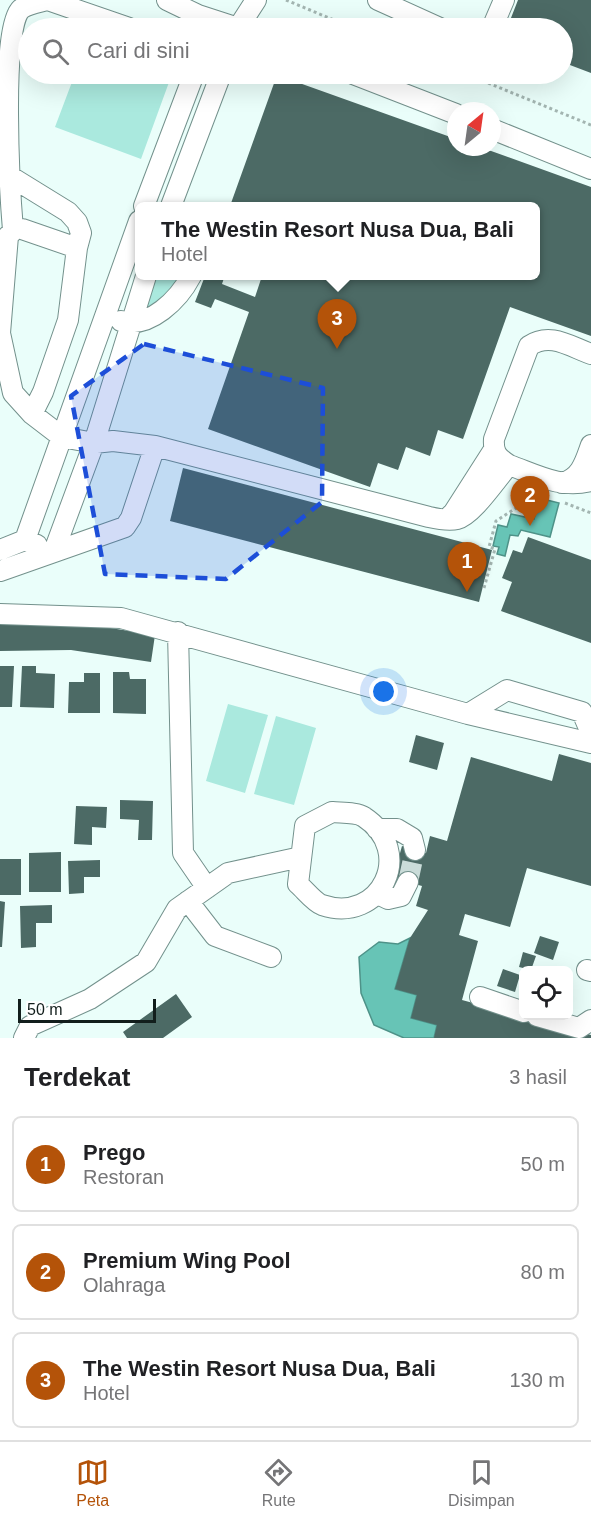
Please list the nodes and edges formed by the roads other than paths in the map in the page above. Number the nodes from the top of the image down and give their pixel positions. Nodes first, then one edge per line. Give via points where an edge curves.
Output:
1 (48, 0) edge
2 (167, 0) edge
3 (256, 0) edge
4 (378, 0) edge
5 (504, 0) edge
6 (100, 18) edge
7 (203, 18) edge
8 (244, 18) edge
9 (418, 18) edge
10 (496, 18) edge
11 (190, 84) edge
12 (216, 84) edge
13 (378, 84) edge
14 (447, 111) edge
15 (501, 133) edge
16 (591, 169) edge
17 (8, 175) junction
18 (153, 183) junction
19 (174, 197) edge
20 (146, 202) edge
21 (13, 230) junction
22 (135, 233) edge
23 (77, 248) junction
24 (146, 280) edge
25 (189, 280) edge
26 (106, 316) junction
27 (130, 323) junction
28 (591, 354) edge
29 (32, 414) junction
30 (62, 437) junction
31 (94, 443) junction
32 (591, 445) edge
33 (155, 446) junction
34 (493, 451) junction
35 (509, 465) junction
36 (591, 481) edge
37 (560, 492) junction
38 (446, 520) junction
39 (25, 540) junction
40 (0, 550) edge
41 (54, 551) junction
42 (0, 571) edge
43 (0, 614) edge
44 (178, 632) junction
45 (468, 714) junction
46 (591, 734) edge
47 (591, 742) edge
48 (377, 829) junction
49 (415, 850) dead end
50 (300, 857) junction
51 (408, 882) tunnel mouth
52 (207, 888) junction
53 (378, 894) junction
54 (188, 901) junction
55 (271, 957) dead end
56 (480, 997) dead end
57 (519, 1010) edge
58 (551, 1020) edge
59 (591, 1020) edge
60 (24, 1038) edge

1 - 6 lane
1 - 17 lane via 21,8 12,22 7,66
2 - 7 lane
3 - 8 lane
4 - 9 lane
5 - 10 lane
11 - 18 lane
12 - 19 lane
13 - 14 lane
15 - 16 lane
17 - 21 lane
17 - 23 lane via 68,212 81,233
18 - 19 lane
18 - 20 lane
21 - 23 lane via 22,229
21 - 29 lane via 8,236 0,333 13,393
22 - 26 lane
23 - 29 lane via 68,320 44,392
24 - 27 lane
25 - 27 lane via 159,313
26 - 27 lane
26 - 30 lane
27 - 31 lane
28 - 34 lane via 549,338 529,346
29 - 30 lane
30 - 31 lane
30 - 39 lane
31 - 33 lane
31 - 41 lane
32 - 37 lane via 583,468
33 - 38 lane
33 - 41 lane via 125,527
34 - 35 lane
34 - 38 lane
35 - 37 lane
35 - 38 lane via 468,513
36 - 37 lane
39 - 40 lane
39 - 41 lane
41 - 42 lane
43 - 44 lane via 121,618
44 - 45 lane
44 - 52 lane via 183,853
45 - 46 lane via 507,690 582,712
45 - 47 lane
48 - 49 lane via 397,829 412,838
48 - 50 lane via 363,816 332,812 305,826
48 - 53 lane via 385,837 391,867
50 - 52 lane via 228,873
50 - 53 lane via 298,884 321,905 351,909
51 - 53 lane via 401,896 388,899
52 - 54 lane
54 - 55 lane via 214,936
54 - 60 lane via 177,909 146,962 90,999 30,1026
56 - 57 lane
58 - 59 lane via 579,1028

